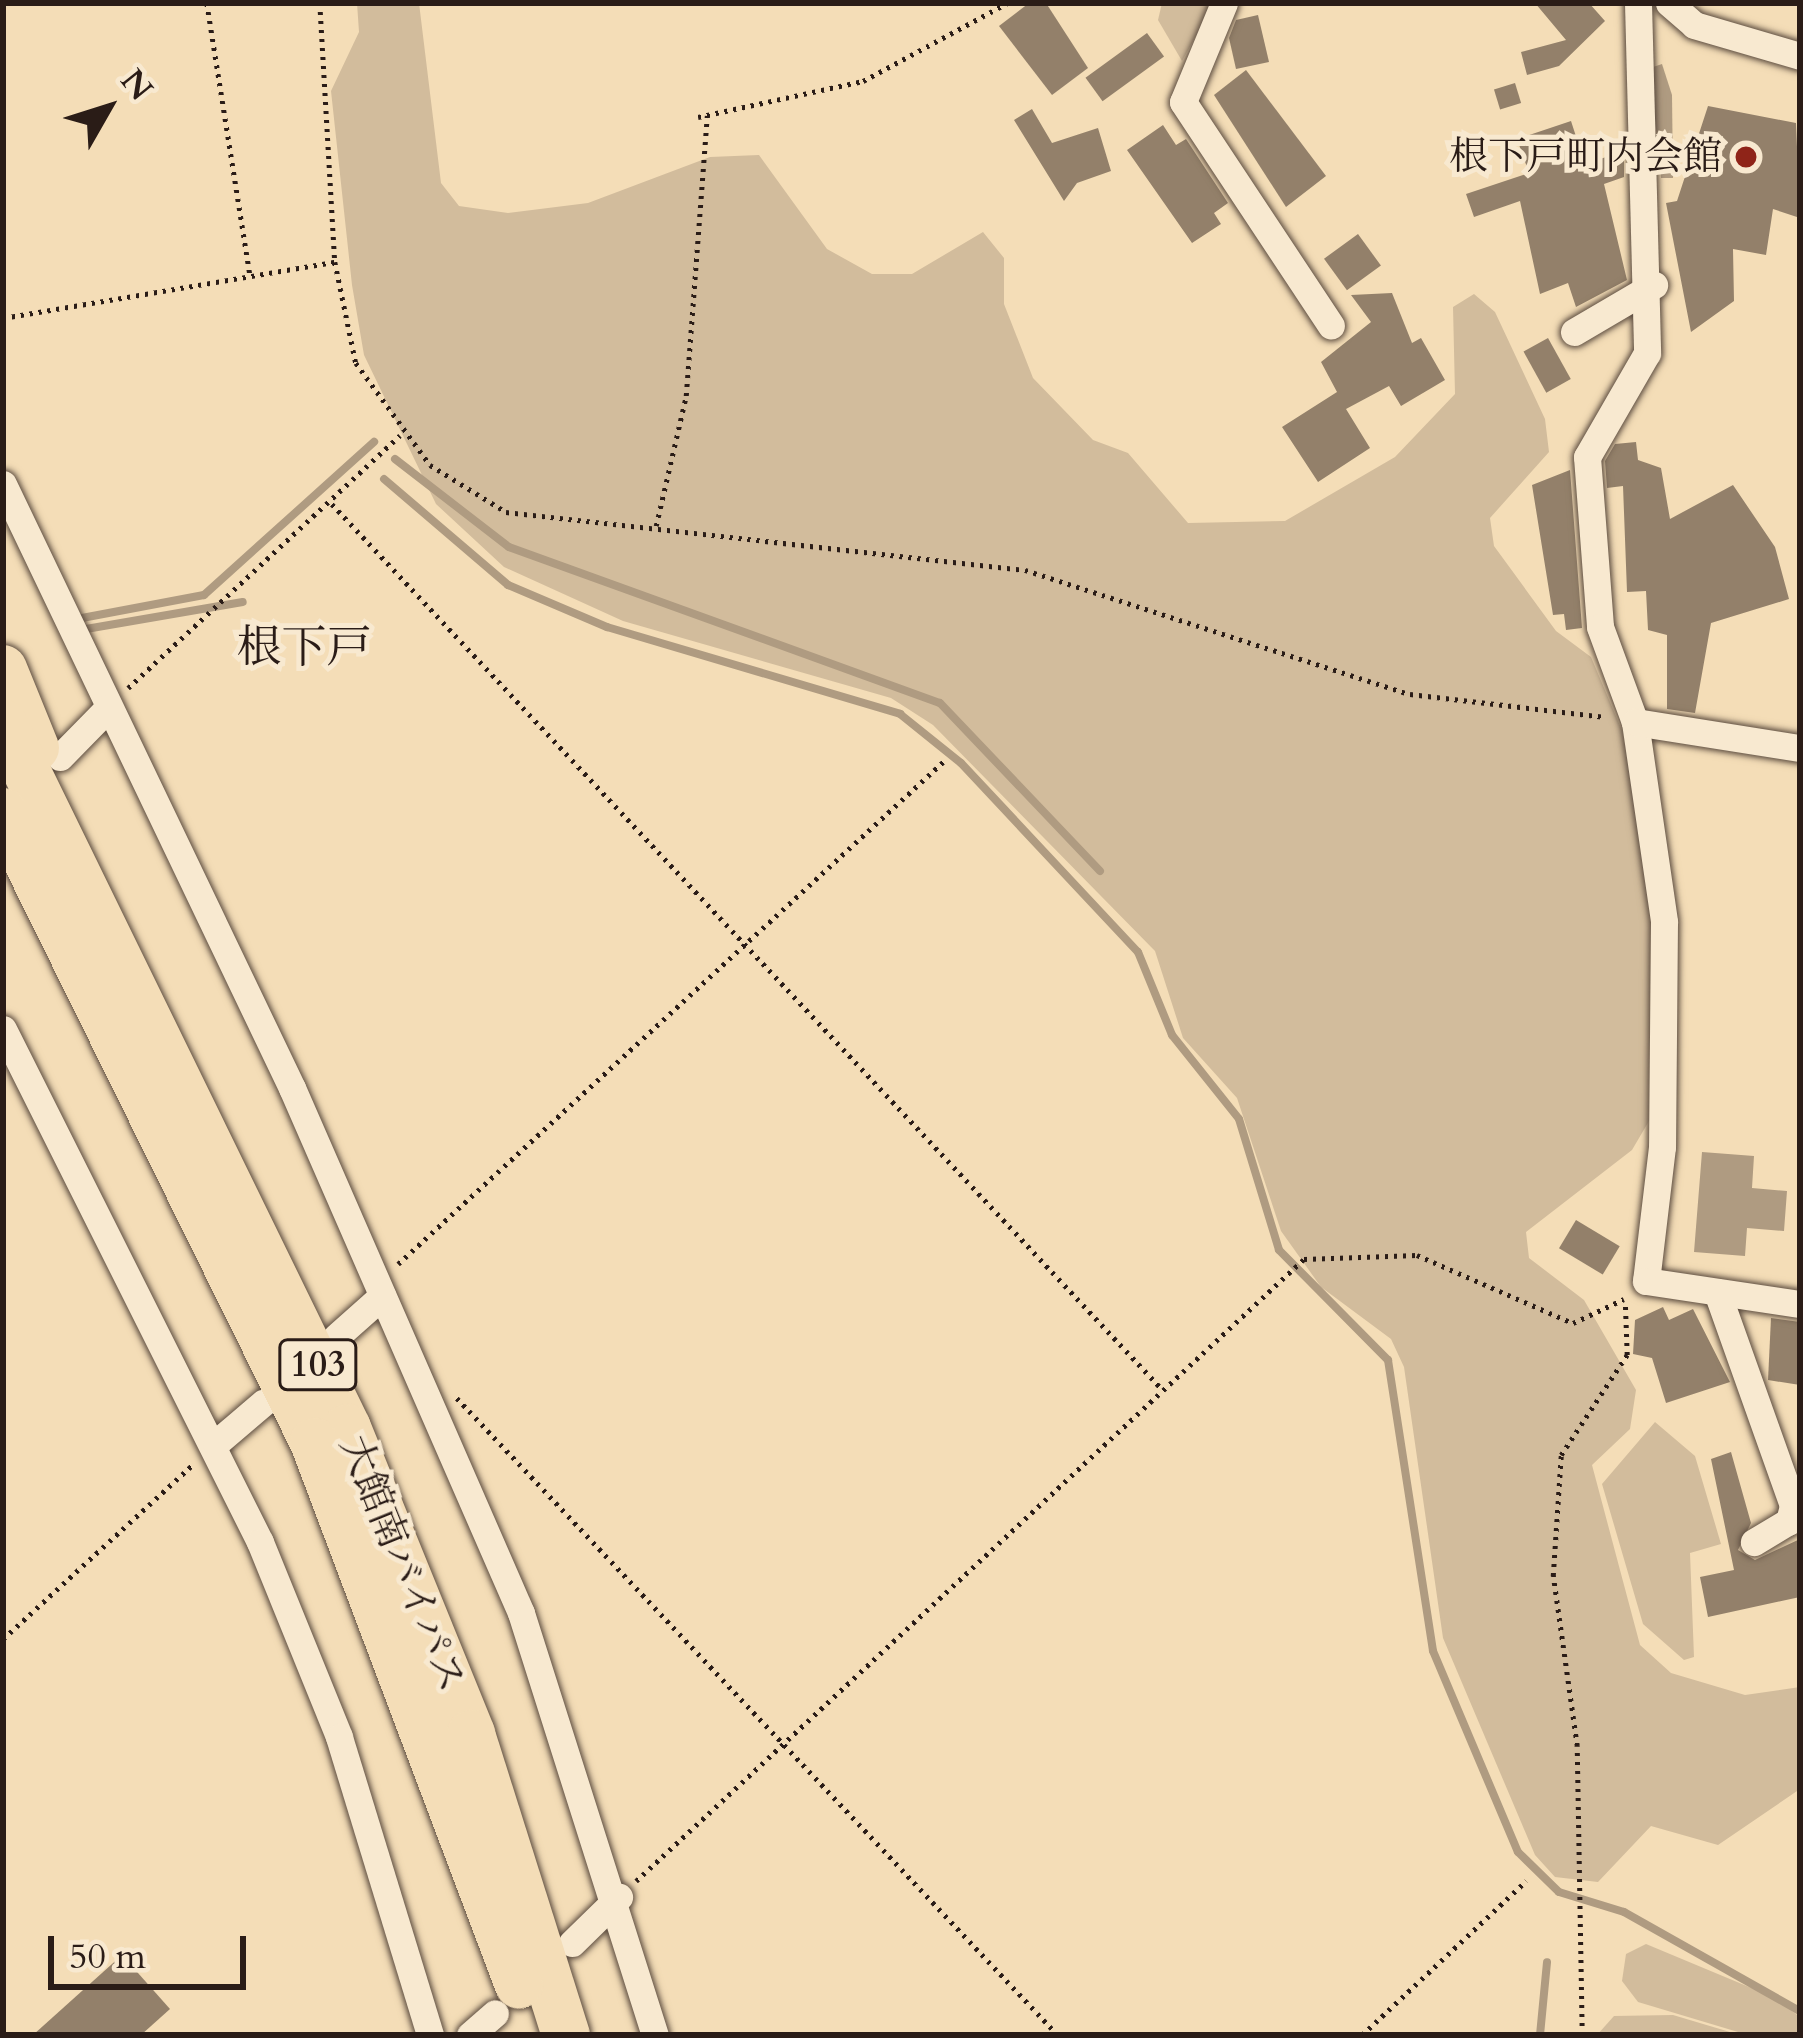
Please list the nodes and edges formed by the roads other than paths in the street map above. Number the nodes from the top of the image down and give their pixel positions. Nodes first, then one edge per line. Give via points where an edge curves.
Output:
1 (1224, 3) edge
2 (1638, 3) edge
3 (1669, 3) edge
4 (1800, 56) edge
5 (1654, 286) junction
6 (1331, 326) dead end
7 (1574, 332) dead end
8 (3, 484) edge
9 (3, 669) edge
10 (108, 708) junction
11 (1635, 722) junction
12 (3, 723) edge
13 (1800, 748) edge
14 (60, 757) dead end
15 (3, 812) edge
16 (3, 855) edge
17 (3, 1028) edge
18 (150, 1107) junction
19 (225, 1168) junction
20 (379, 1290) junction
21 (1718, 1292) junction
22 (1800, 1304) edge
23 (336, 1337) dead end
24 (263, 1403) dead end
25 (216, 1443) junction
26 (1754, 1542) dead end
27 (619, 1897) junction
28 (572, 1943) dead end
29 (515, 2024) edge
30 (430, 2035) edge
31 (470, 2035) edge
32 (566, 2035) edge
33 (655, 2035) edge

1 - 6 street via 1183,101
2 - 5 street
3 - 4 street via 1734,41
5 - 7 street
5 - 11 street via 1647,353 1587,457 1600,627
8 - 10 street
9 - 19 highway
10 - 14 street
10 - 20 street
11 - 13 street
11 - 21 street via 1664,922 1662,1147 1636,1290
12 - 19 highway, 大館南バイパス / 103
15 - 18 highway, 大館南バイパス / 103
16 - 18 highway
17 - 25 street
18 - 29 highway, 大館南バイパス / 103 via 379,1594
19 - 32 highway, 大館南バイパス / 103 via 412,1580
20 - 23 street
20 - 27 street via 521,1613
21 - 22 street
21 - 26 street via 1793,1506 1789,1521
24 - 25 street
25 - 30 street via 339,1737
27 - 28 street
27 - 33 street
29 - 31 street

